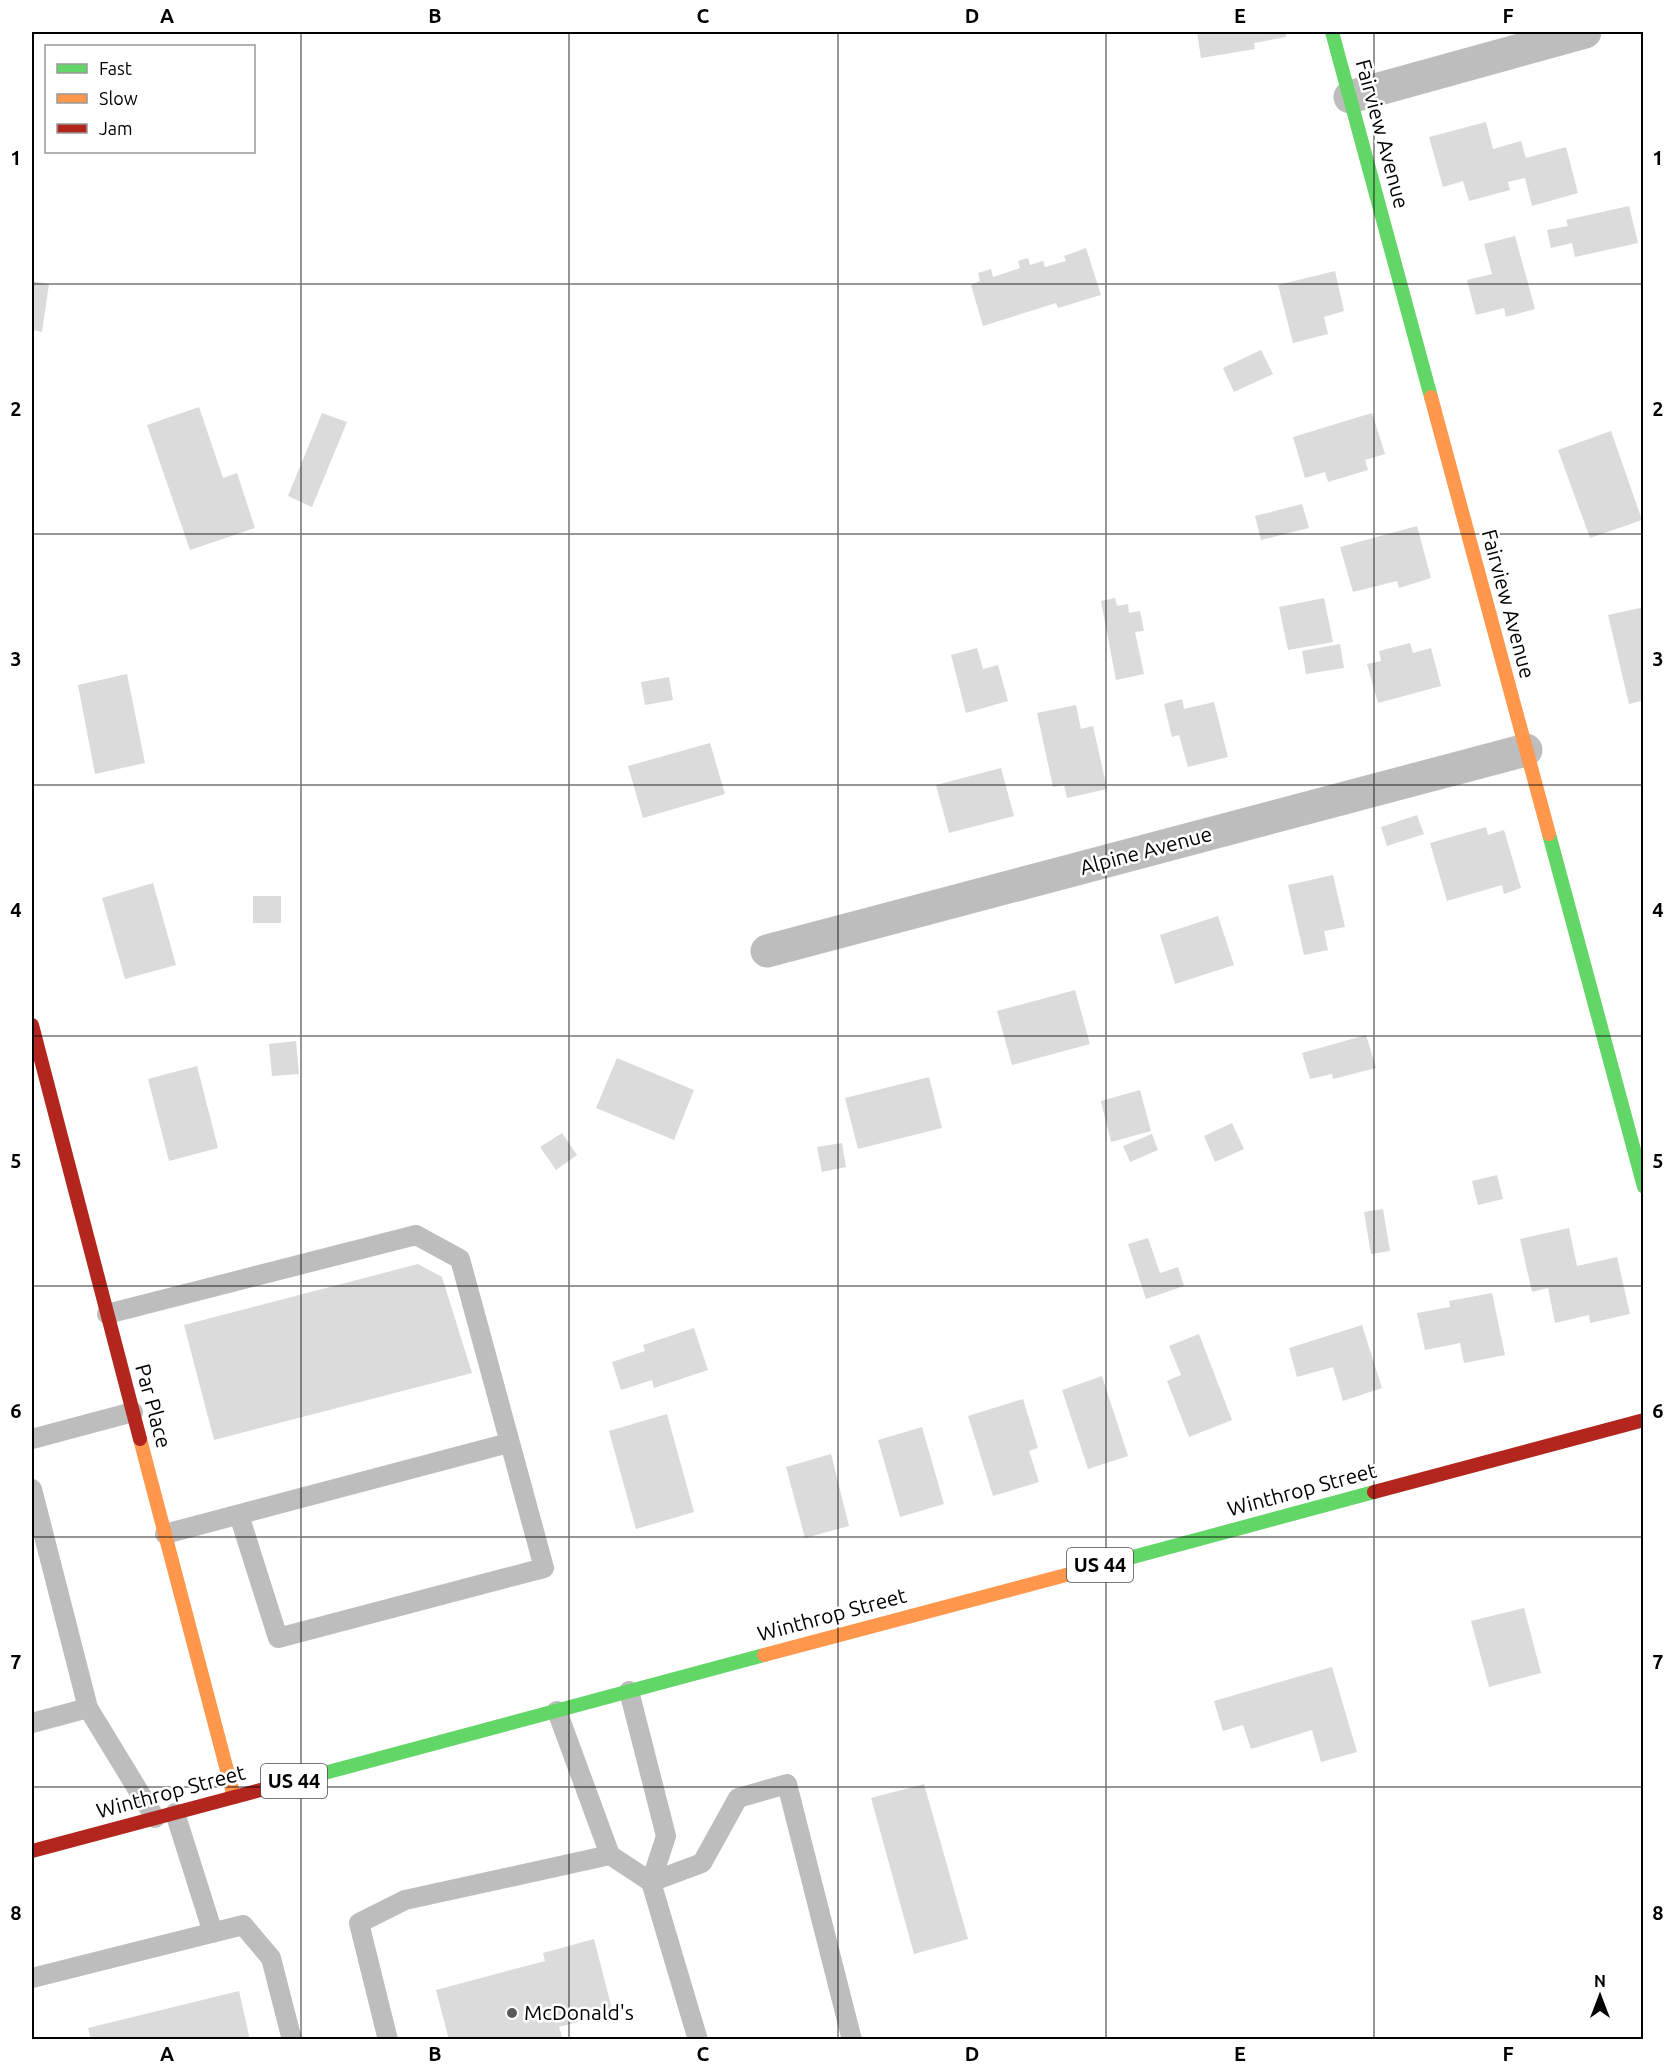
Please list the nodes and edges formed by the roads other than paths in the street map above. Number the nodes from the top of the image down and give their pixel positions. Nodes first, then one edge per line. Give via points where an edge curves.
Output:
1 (1332, 32) edge
2 (1585, 32) edge
3 (1350, 98) junction
4 (1526, 750) junction
5 (767, 951) dead end
6 (32, 1025) edge
7 (1644, 1186) edge
8 (107, 1314) junction
9 (133, 1412) junction
10 (1644, 1420) edge
11 (32, 1439) edge
12 (509, 1443) junction
13 (32, 1489) edge
14 (239, 1515) junction
15 (165, 1534) junction
16 (628, 1691) junction
17 (88, 1708) junction
18 (557, 1710) junction
19 (32, 1723) edge
20 (234, 1797) junction
21 (175, 1813) junction
22 (155, 1818) junction
23 (32, 1851) edge
24 (610, 1855) junction
25 (651, 1882) junction
26 (213, 1932) junction
27 (32, 1978) edge
28 (292, 2040) edge
29 (388, 2040) edge
30 (698, 2040) edge
31 (852, 2040) edge

1 - 3 main road, Fairview Avenue
2 - 3 street
3 - 4 main road, Fairview Avenue
4 - 5 street, Alpine Avenue
4 - 7 main road, Fairview Avenue
6 - 8 main road, Par Place
8 - 9 main road, Par Place
8 - 12 lane via 416,1235 460,1259
9 - 11 lane
9 - 15 main road, Par Place
10 - 16 main road, Winthrop Street / US 44
12 - 14 lane
12 - 14 lane via 544,1568 278,1638
13 - 17 lane
14 - 15 lane
15 - 20 main road, Par Place
16 - 18 main road, Winthrop Street / US 44
16 - 25 lane via 666,1836
17 - 19 lane
17 - 22 lane
18 - 20 main road, Winthrop Street / US 44
18 - 24 lane
20 - 21 main road, Winthrop Street / US 44
21 - 22 main road, Winthrop Street / US 44
21 - 26 lane
22 - 23 main road, Winthrop Street / US 44
24 - 25 lane
24 - 29 lane via 405,1900 359,1923
25 - 30 lane
25 - 31 lane via 702,1863 738,1798 787,1784
26 - 27 lane
26 - 28 lane via 243,1925 271,1958

